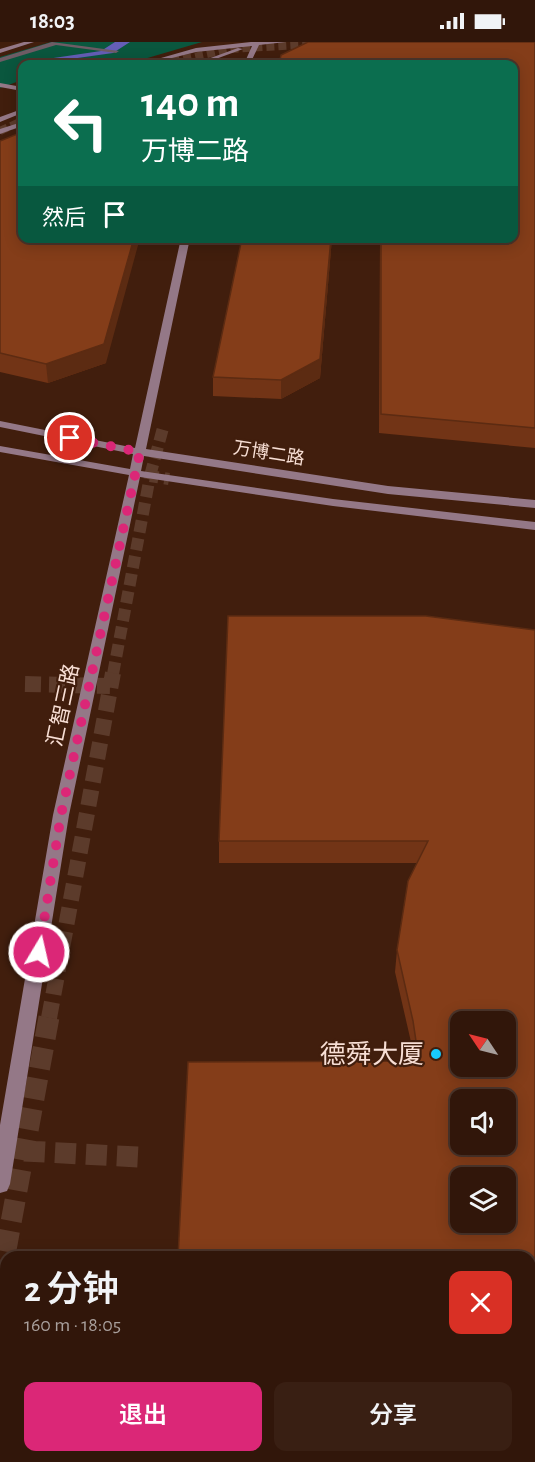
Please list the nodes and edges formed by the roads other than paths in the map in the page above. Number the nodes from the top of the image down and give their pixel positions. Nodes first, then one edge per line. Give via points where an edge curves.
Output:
1 (31, 42) edge
2 (283, 42) edge
3 (57, 43) edge
4 (257, 43) edge
5 (0, 51) edge
6 (116, 51) dead end
7 (0, 60) edge
8 (155, 60) edge
9 (199, 60) edge
10 (249, 60) edge
11 (0, 86) edge
12 (18, 88) edge
13 (18, 113) edge
14 (0, 120) edge
15 (18, 125) edge
16 (0, 132) edge
17 (18, 132) edge
18 (0, 139) edge
19 (185, 243) edge
20 (0, 424) edge
21 (0, 449) edge
22 (140, 452) junction
23 (135, 475) junction
24 (535, 504) edge
25 (535, 526) edge
26 (0, 1184) edge

1 - 5 street
2 - 4 street
3 - 6 street
3 - 7 street
4 - 8 street via 216,45
4 - 9 street
4 - 10 street
11 - 12 street
13 - 14 street
15 - 16 street
17 - 18 street
19 - 22 street, 汇智三路
20 - 22 street, 万博二路
21 - 23 street, 万博二路
22 - 23 street, 汇智三路
22 - 24 street, 万博二路 via 388,490
23 - 25 street, 万博二路 via 384,510
23 - 26 street, 汇智三路 via 61,815

